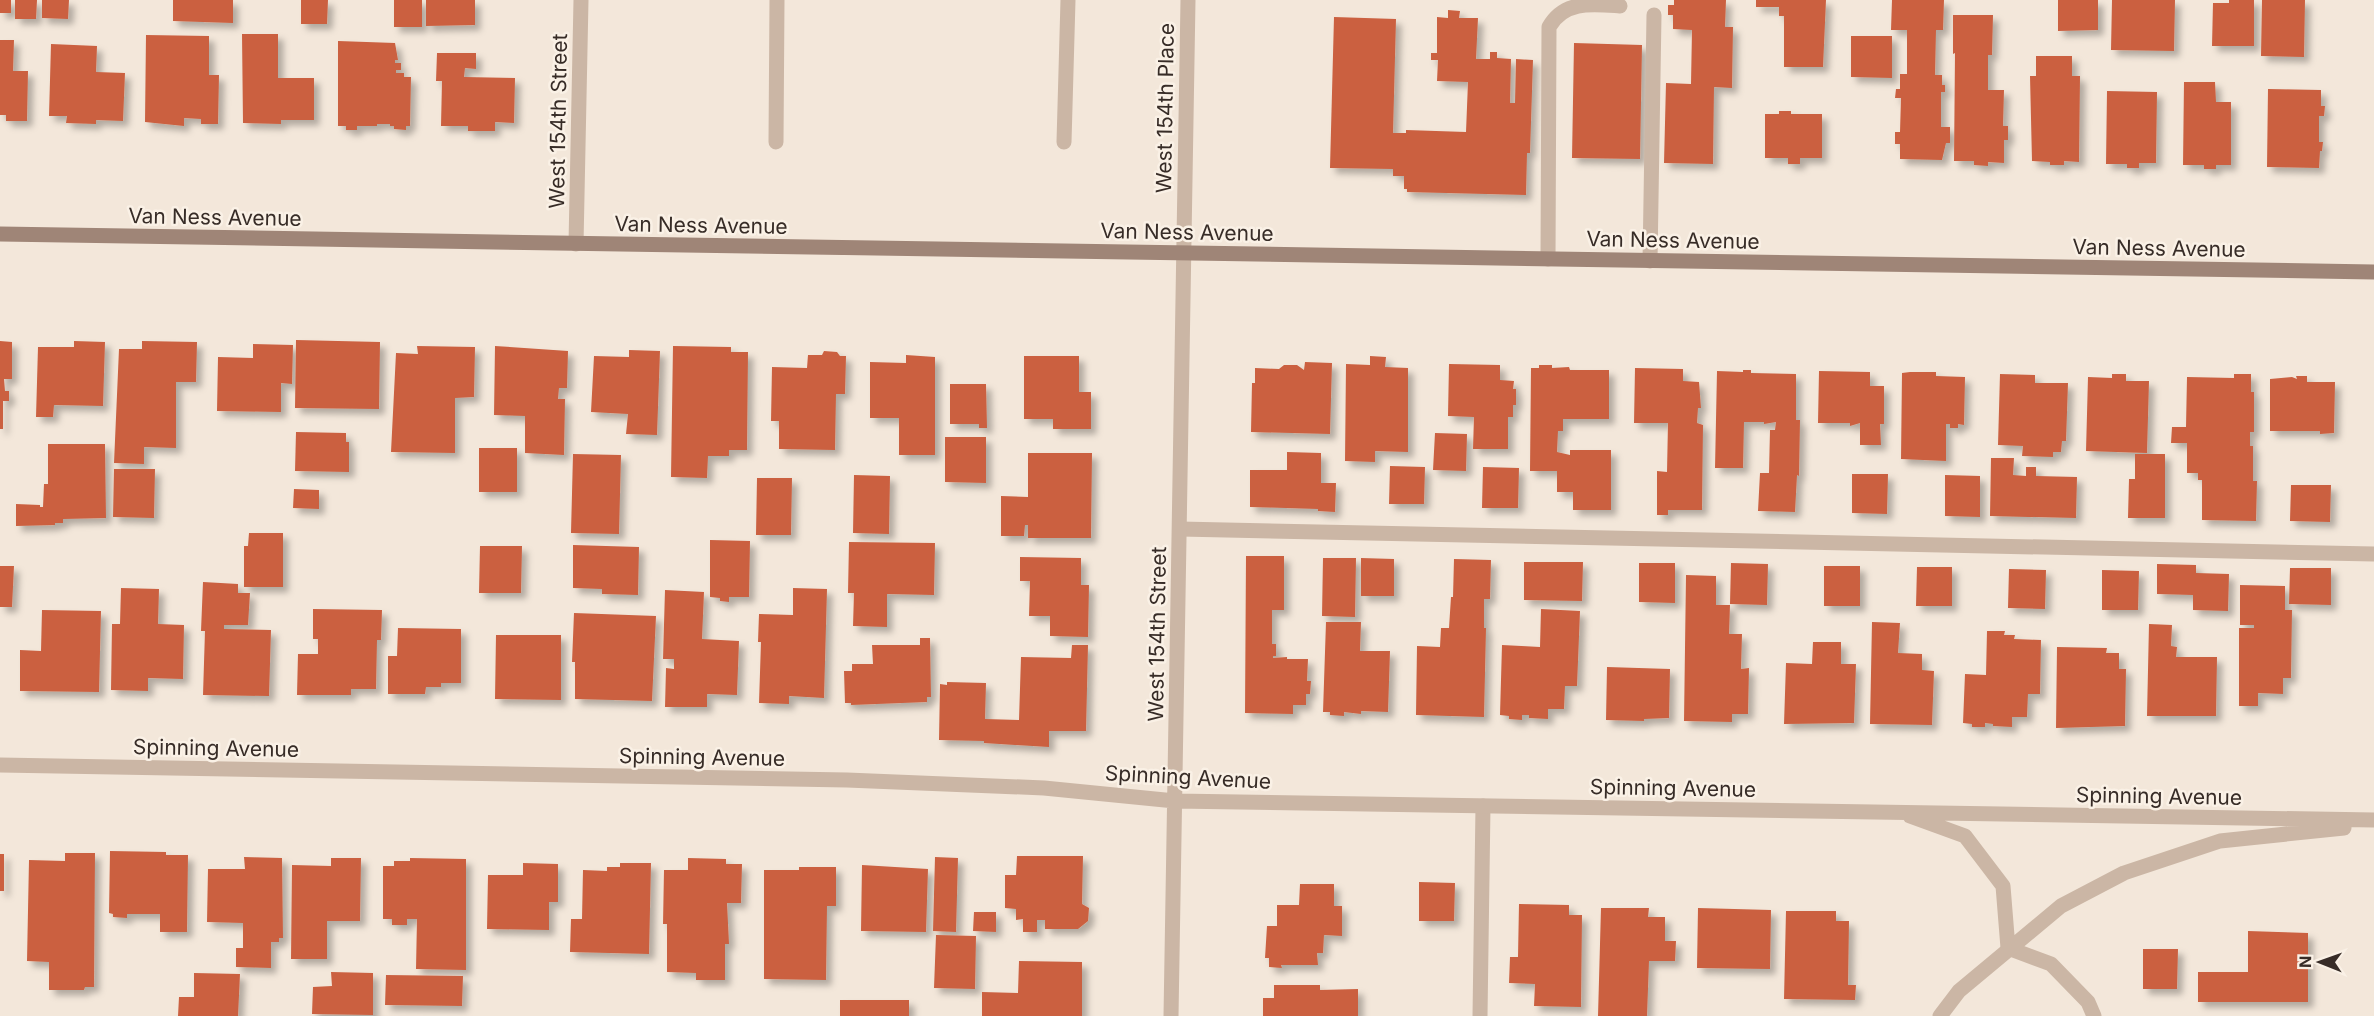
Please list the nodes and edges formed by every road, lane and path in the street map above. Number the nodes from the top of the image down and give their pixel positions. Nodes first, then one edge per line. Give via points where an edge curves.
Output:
1 (581, 0) edge
2 (777, 0) edge
3 (1068, 0) edge
4 (1188, 0) edge
5 (1620, 6) dead end
6 (1654, 15) dead end
7 (776, 142) dead end
8 (1064, 142) dead end
9 (0, 234) edge
10 (576, 244) junction
11 (1183, 253) junction
12 (1548, 259) junction
13 (1650, 261) junction
14 (2374, 272) edge
15 (1180, 529) junction
16 (2374, 554) edge
17 (0, 765) edge
18 (1175, 801) junction
19 (1483, 806) junction
20 (1899, 812) junction
21 (2374, 822) edge
22 (2008, 948) junction
23 (1172, 1016) edge
24 (1480, 1016) edge
25 (1940, 1016) edge
26 (2094, 1016) edge

1 - 10 street, West 154th Street
2 - 7 street
3 - 8 street
4 - 11 street, West 154th Place
5 - 12 street via 1590,3 1571,7 1555,15 1549,27
6 - 13 street
9 - 10 main road, Van Ness Avenue
10 - 11 main road, Van Ness Avenue
11 - 12 main road, Van Ness Avenue
11 - 15 street, West 154th Street
12 - 13 main road, Van Ness Avenue
13 - 14 main road, Van Ness Avenue
15 - 16 street
15 - 18 street, West 154th Street
17 - 18 street, Spinning Avenue via 847,780 1044,788
18 - 19 street, Spinning Avenue
18 - 23 street, West 154th Street
19 - 20 street, Spinning Avenue
19 - 24 street
20 - 21 street, Spinning Avenue
20 - 22 street via 1965,836 2003,886
21 - 22 street via 2220,842 2124,873 2061,906
22 - 25 street via 1959,991
22 - 26 street via 2050,964 2088,1002

